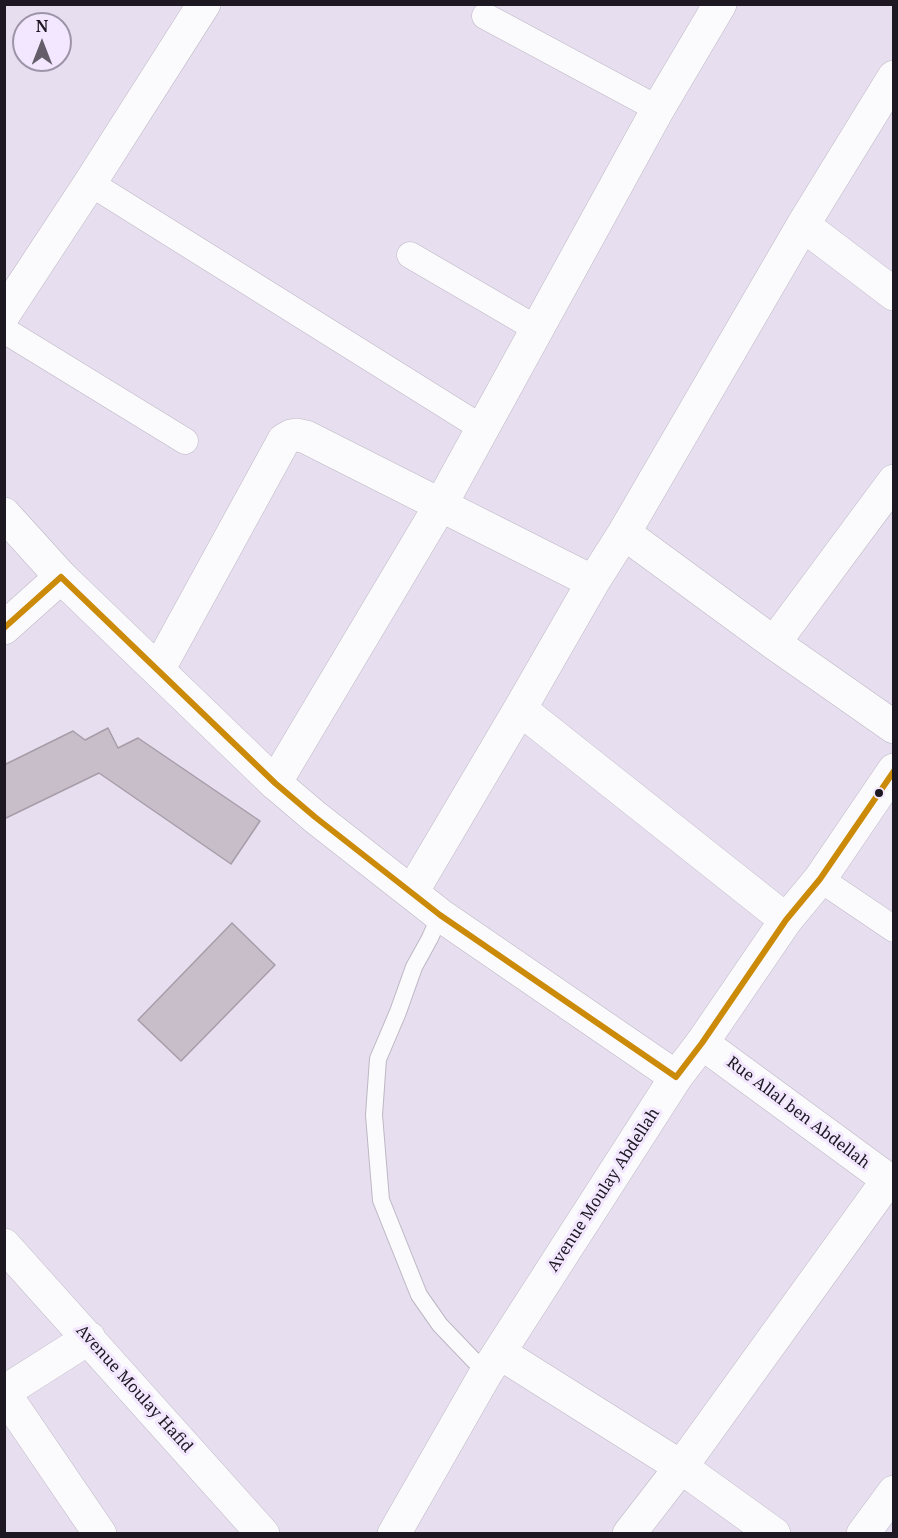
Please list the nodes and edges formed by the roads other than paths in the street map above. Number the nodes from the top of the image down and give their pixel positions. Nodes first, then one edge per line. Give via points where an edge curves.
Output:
1 (204, 4) edge
2 (720, 4) edge
3 (485, 16) dead end
4 (892, 83) edge
5 (658, 109) junction
6 (90, 183) junction
7 (803, 225) junction
8 (410, 255) dead end
9 (894, 294) edge
10 (4, 314) edge
11 (537, 329) junction
12 (4, 330) edge
13 (482, 428) junction
14 (185, 441) dead end
15 (893, 483) edge
16 (441, 506) junction
17 (4, 514) edge
18 (624, 533) junction
19 (61, 577) junction
20 (593, 582) junction
21 (4, 628) edge
22 (774, 644) junction
23 (158, 670) junction
24 (520, 709) junction
25 (894, 727) edge
26 (894, 770) edge
27 (275, 783) junction
28 (820, 879) junction
29 (412, 892) junction
30 (441, 915) junction
31 (786, 920) junction
32 (894, 929) edge
33 (702, 1042) junction
34 (676, 1077) junction
35 (891, 1182) edge
36 (4, 1245) edge
37 (89, 1338) junction
38 (493, 1363) junction
39 (4, 1392) edge
40 (681, 1467) junction
41 (894, 1492) edge
42 (100, 1533) edge
43 (263, 1533) edge
44 (394, 1533) edge
45 (629, 1533) edge
46 (774, 1533) edge
47 (863, 1533) edge

1 - 6 street
2 - 5 street
3 - 5 street
4 - 7 street
5 - 11 street
6 - 10 street
6 - 13 street
7 - 9 street
7 - 18 street
8 - 11 street
11 - 13 street
12 - 14 street
13 - 16 street
15 - 22 street
16 - 20 street
16 - 23 street via 306,437 297,435 284,440
16 - 27 street
17 - 19 street
18 - 20 street
18 - 22 street
19 - 21 street
19 - 23 street
20 - 24 street
22 - 25 street
23 - 27 street
24 - 29 street
24 - 31 street
26 - 28 street, Avenue Moulay Abdellah
27 - 29 street
28 - 31 street, Avenue Moulay Abdellah
28 - 32 street
29 - 30 street
30 - 34 street
30 - 38 lane via 414,967 378,1059 374,1115 381,1200 419,1295 441,1325
31 - 33 street, Avenue Moulay Abdellah
33 - 34 street, Avenue Moulay Abdellah
33 - 35 street, Rue Allal ben Abdellah
34 - 38 street, Avenue Moulay Abdellah
35 - 40 street
36 - 37 street, Avenue Moulay Hafid
37 - 39 street
37 - 43 street, Avenue Moulay Hafid
38 - 40 street
38 - 44 street, Avenue Moulay Abdellah
39 - 42 street
40 - 45 street
40 - 46 street
41 - 47 street

